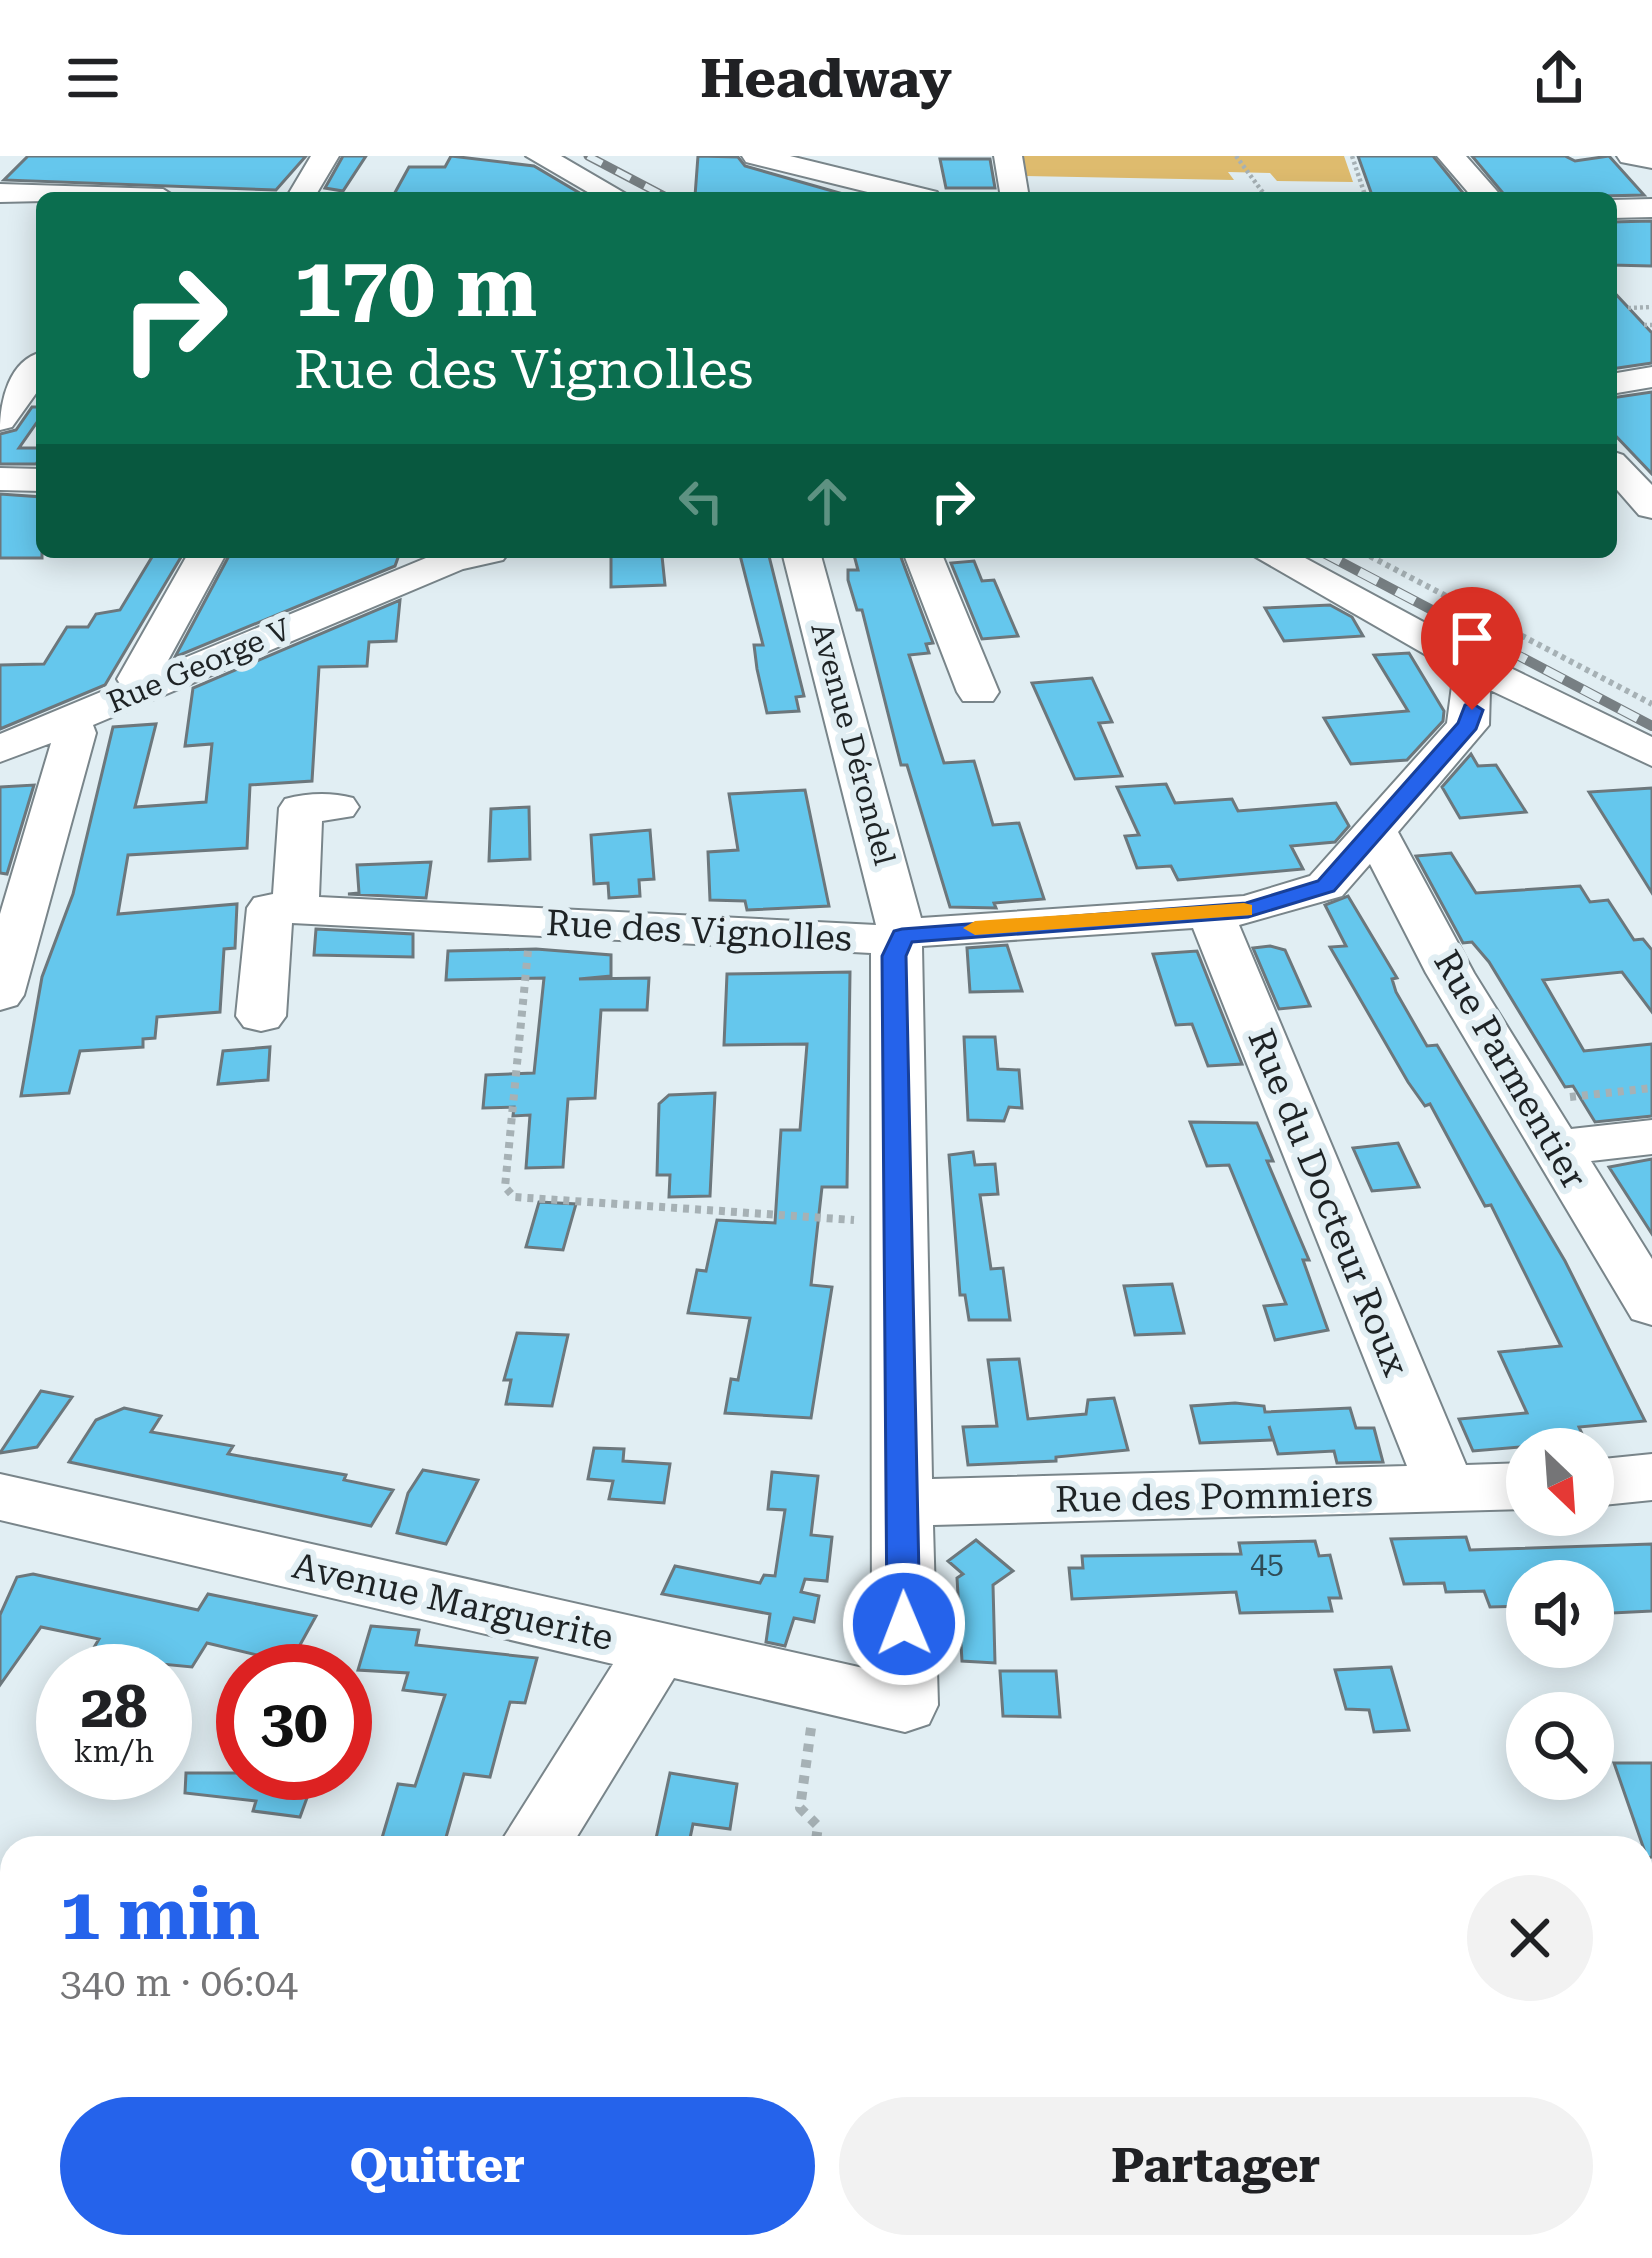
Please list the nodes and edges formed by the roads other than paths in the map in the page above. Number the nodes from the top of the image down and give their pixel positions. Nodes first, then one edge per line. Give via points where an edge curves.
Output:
1 (325, 156) edge
2 (540, 156) edge
3 (756, 156) edge
4 (1007, 156) edge
5 (1451, 156) edge
6 (816, 164) edge
7 (304, 192) edge
8 (608, 192) edge
9 (907, 192) edge
10 (1014, 192) edge
11 (1484, 192) edge
12 (0, 193) edge
13 (36, 194) edge
14 (1617, 208) edge
15 (1652, 208) edge
16 (36, 370) edge
17 (1652, 376) edge
18 (1617, 383) edge
19 (0, 420) edge
20 (1617, 468) edge
21 (0, 479) edge
22 (36, 480) edge
23 (1652, 506) edge
24 (205, 558) edge
25 (472, 558) edge
26 (803, 558) edge
27 (924, 558) edge
28 (1277, 558) edge
29 (1480, 669) junction
30 (143, 688) junction
31 (978, 692) dead end
32 (71, 720) junction
33 (0, 749) edge
34 (1652, 753) edge
35 (337, 807) dead end
36 (1375, 831) junction
37 (295, 908) junction
38 (1211, 914) junction
39 (902, 936) junction
40 (0, 995) edge
41 (261, 1016) dead end
42 (1560, 1122) junction
43 (1652, 1137) edge
44 (1652, 1305) edge
45 (1652, 1477) edge
46 (1614, 1481) edge
47 (1506, 1487) edge
48 (1447, 1491) junction
49 (0, 1497) edge
50 (901, 1502) junction
51 (658, 1648) junction
52 (540, 1836) edge

1 - 7 street
2 - 8 street
3 - 6 street
4 - 10 street
5 - 11 street
6 - 9 street
12 - 13 street
14 - 15 street
16 - 19 street
17 - 18 street
20 - 23 street
21 - 22 street
24 - 30 street via 137,679
25 - 30 street, Rue George V
26 - 39 street, Avenue Dérondel
27 - 31 street
28 - 29 street
29 - 34 street
29 - 36 street, Rue des Vignolles via 1470,678 1468,725
30 - 32 street, Rue George V
32 - 33 street, Rue George V
32 - 40 street via 75,733
35 - 37 street via 301,808
36 - 38 street, Rue des Vignolles via 1326,886
36 - 42 street, Rue Parmentier via 1450,973
37 - 39 street, Rue des Vignolles
37 - 41 street via 271,908
38 - 39 street, Rue des Vignolles
38 - 48 street, Rue du Docteur Roux
39 - 50 street via 894,956
42 - 43 street
42 - 44 street, Rue Parmentier
45 - 46 street
47 - 48 street, Rue des Pommiers
48 - 50 street, Rue des Pommiers
49 - 51 street, Avenue Marguerite
50 - 51 street, Avenue Marguerite via 905,1705
51 - 52 street

